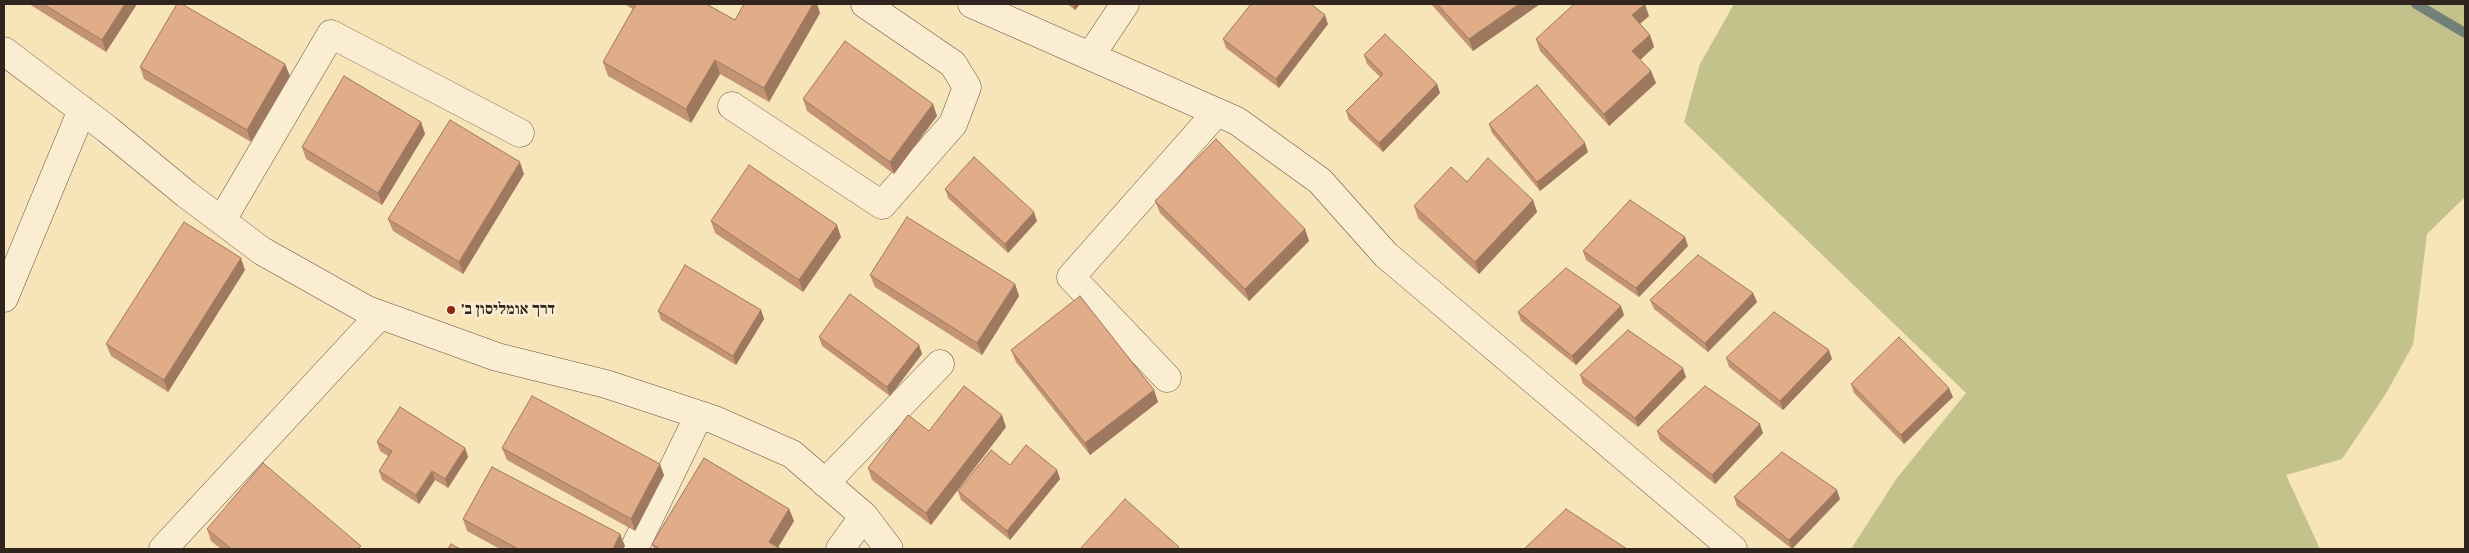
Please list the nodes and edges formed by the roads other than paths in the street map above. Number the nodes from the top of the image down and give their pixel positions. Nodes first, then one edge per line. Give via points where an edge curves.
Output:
1 (865, 4) edge
2 (972, 4) edge
3 (1126, 4) edge
4 (4, 51) edge
5 (1091, 55) junction
6 (732, 106) dead end
7 (82, 110) junction
8 (1217, 112) junction
9 (520, 133) dead end
10 (222, 220) junction
11 (4, 298) edge
12 (380, 315) junction
13 (940, 364) dead end
14 (1167, 378) dead end
15 (699, 415) junction
16 (825, 483) junction
17 (864, 516) junction
18 (163, 549) edge
19 (634, 549) edge
20 (840, 549) edge
21 (889, 549) edge
22 (1733, 549) edge

1 - 6 street via 953,64 967,87 953,124 882,205
2 - 5 street
3 - 5 street
4 - 7 street
5 - 8 street
7 - 10 street
7 - 11 street
8 - 14 street via 1071,277
8 - 22 street via 1237,121 1320,181 1386,255
9 - 10 street via 331,34
10 - 12 street via 262,251
12 - 15 street via 497,357 606,384
12 - 18 street
13 - 16 street
15 - 16 street via 792,454
15 - 19 street
16 - 17 street
17 - 20 street
17 - 21 street

